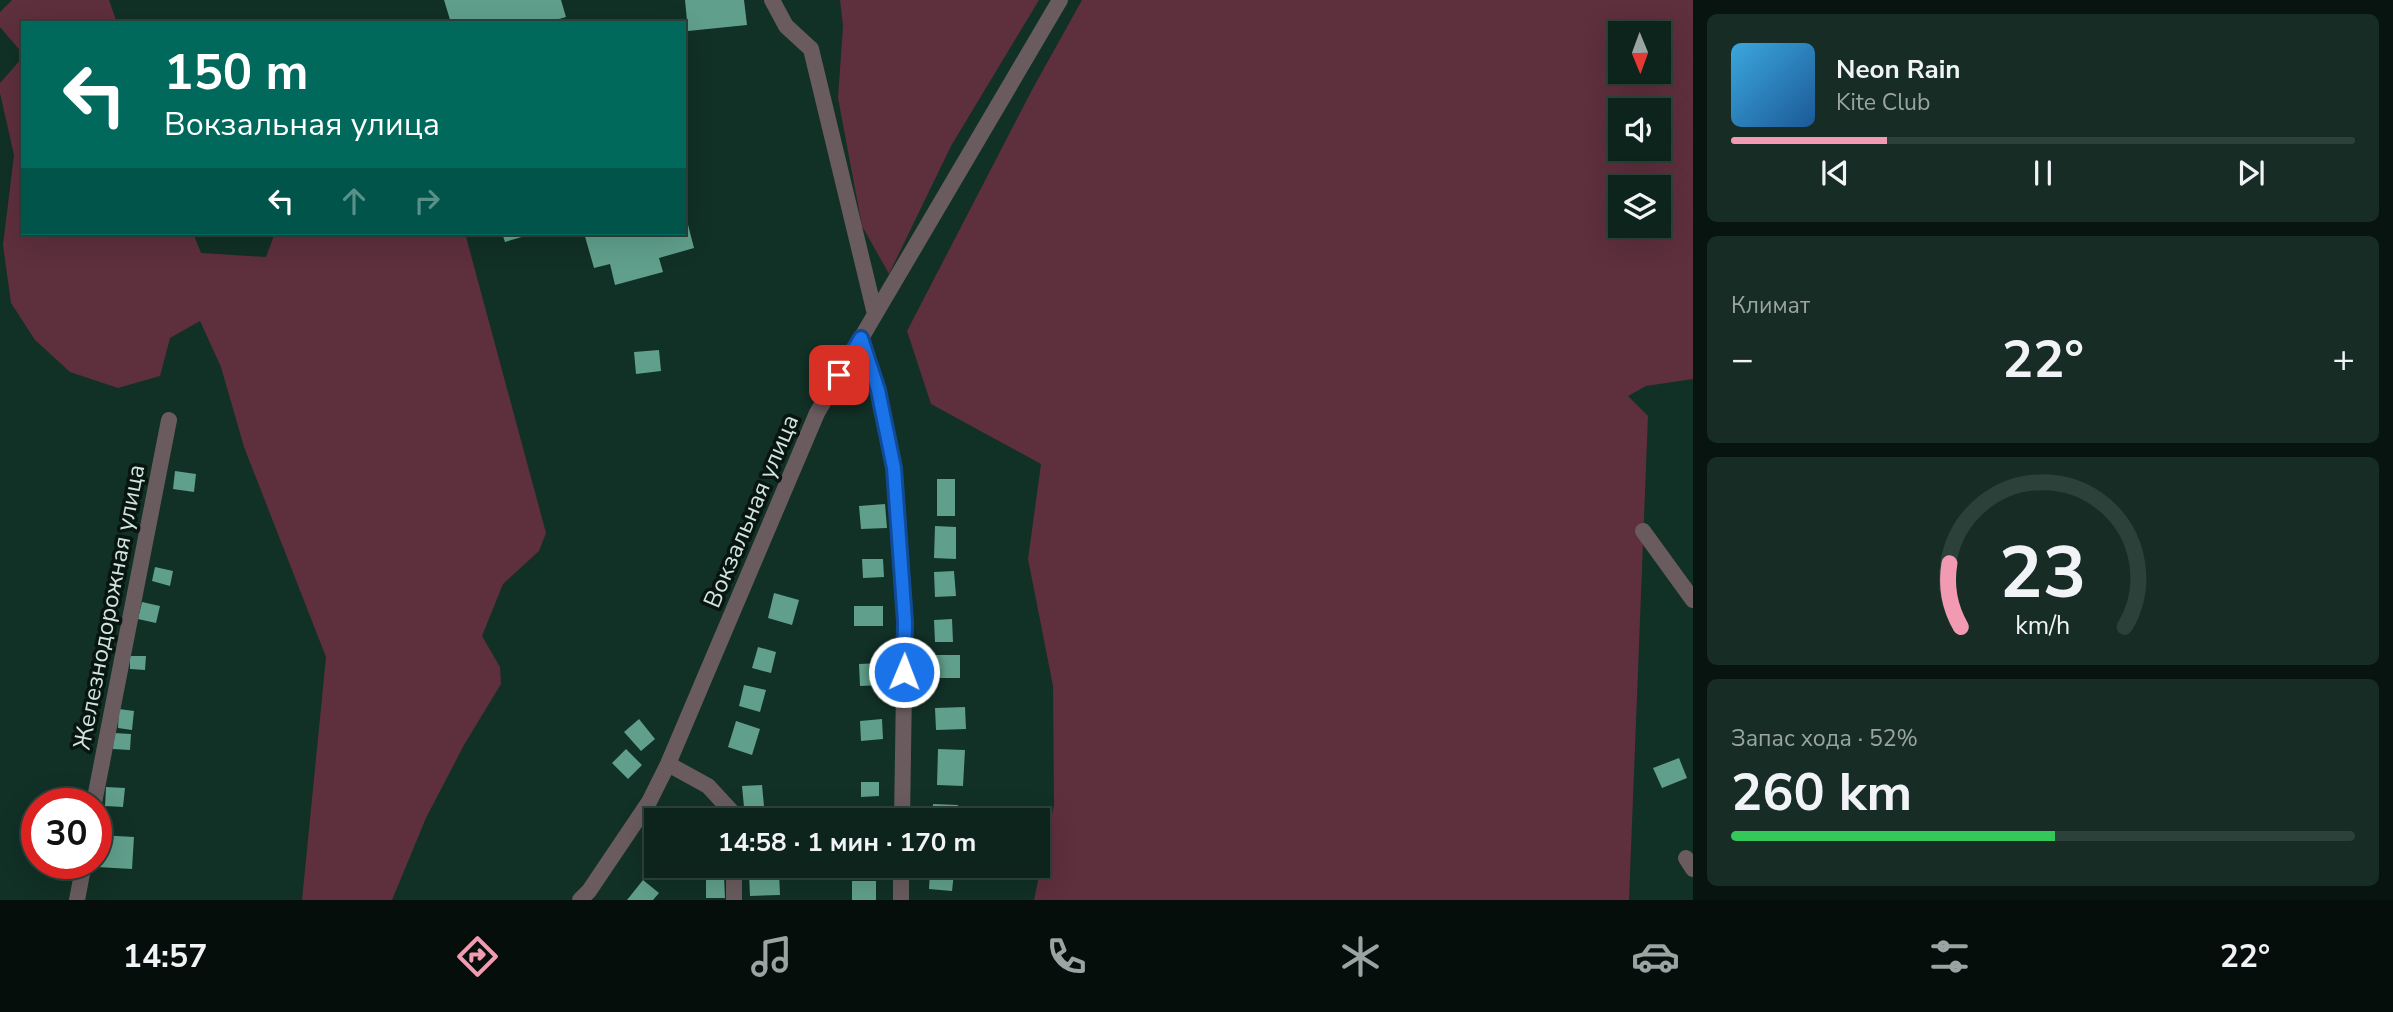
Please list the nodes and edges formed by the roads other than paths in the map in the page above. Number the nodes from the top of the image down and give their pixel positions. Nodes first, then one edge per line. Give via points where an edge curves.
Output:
1 (772, 0) edge
2 (1060, 0) edge
3 (875, 314) junction
4 (861, 338) junction
5 (169, 420) dead end
6 (1643, 531) dead end
7 (1693, 600) edge
8 (668, 764) junction
9 (97, 788) edge
10 (728, 808) edge
11 (902, 808) edge
12 (734, 878) edge
13 (901, 878) edge
14 (81, 879) edge
15 (77, 900) edge
16 (580, 900) edge
17 (734, 900) edge
18 (901, 900) edge

1 - 3 street via 786,26 811,48
2 - 3 street, Вокзальная улица
3 - 4 street, Вокзальная улица
4 - 8 street, Вокзальная улица via 817,412
4 - 11 street via 878,390 894,468 905,622
5 - 9 street, Железнодорожная улица
6 - 7 street
8 - 10 street via 708,786
8 - 16 street, Вокзальная улица via 649,802
12 - 17 street
13 - 18 street
14 - 15 street

